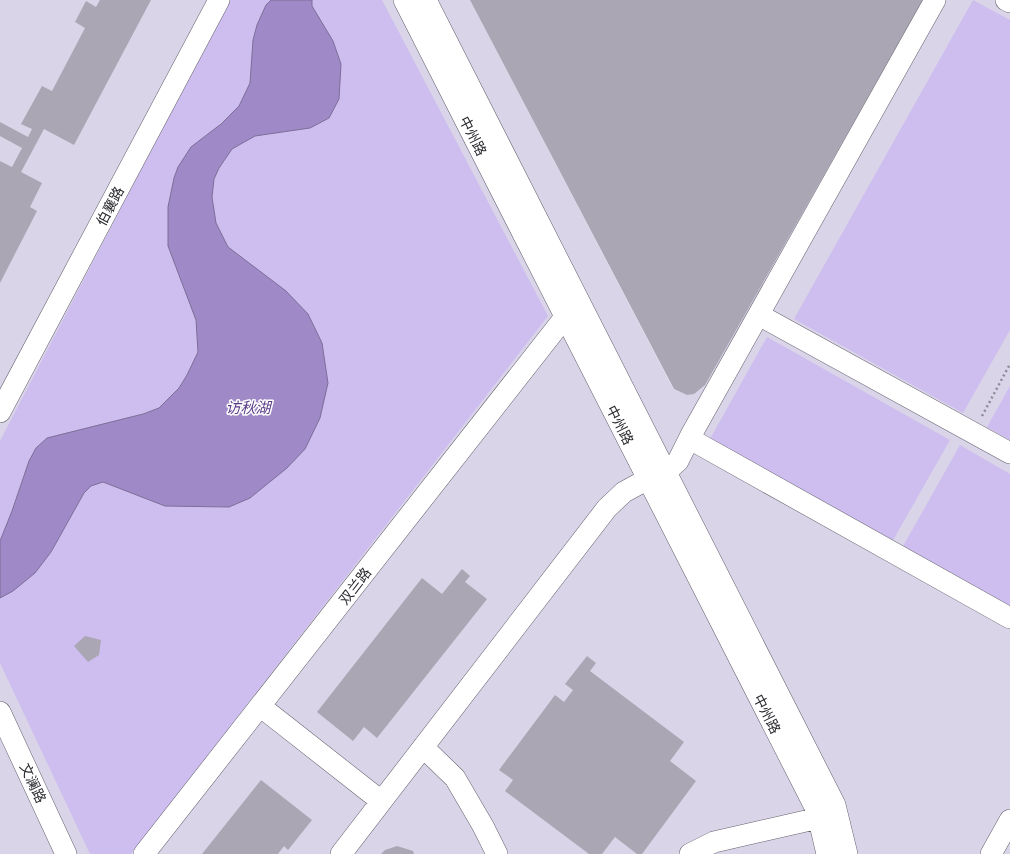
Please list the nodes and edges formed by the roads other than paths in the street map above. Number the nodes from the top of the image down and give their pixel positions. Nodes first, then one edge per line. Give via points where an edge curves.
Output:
1 (204, 0) edge
2 (219, 0) edge
3 (404, 0) edge
4 (426, 0) edge
5 (935, 0) edge
6 (1006, 0) edge
7 (1010, 2) edge
8 (759, 315) junction
9 (565, 317) junction
10 (0, 383) edge
11 (0, 412) edge
12 (690, 439) junction
13 (1010, 453) edge
14 (657, 476) junction
15 (1010, 618) edge
16 (260, 706) junction
17 (0, 712) edge
18 (423, 747) junction
19 (381, 801) junction
20 (819, 818) junction
21 (1010, 820) edge
22 (66, 854) edge
23 (144, 854) edge
24 (341, 854) edge
25 (497, 854) edge
26 (690, 854) edge
27 (827, 854) edge
28 (847, 854) edge
29 (991, 854) edge

1 - 10 lane, 伯襄路
2 - 11 lane, 伯襄路
3 - 9 lane, 中州路
4 - 14 lane, 中州路
5 - 8 lane
6 - 7 lane
8 - 12 lane
8 - 13 lane
9 - 14 lane, 中州路
9 - 16 lane, 双兰路
12 - 14 lane via 678,461
12 - 15 lane
14 - 18 lane via 624,492 607,508
14 - 20 lane, 中州路
14 - 28 lane, 中州路 via 835,805
16 - 19 lane
16 - 23 lane, 双兰路
17 - 22 lane, 文澜路
18 - 19 lane
18 - 25 lane via 455,778
19 - 24 lane
20 - 26 lane via 714,842
20 - 27 lane, 中州路
21 - 29 lane

